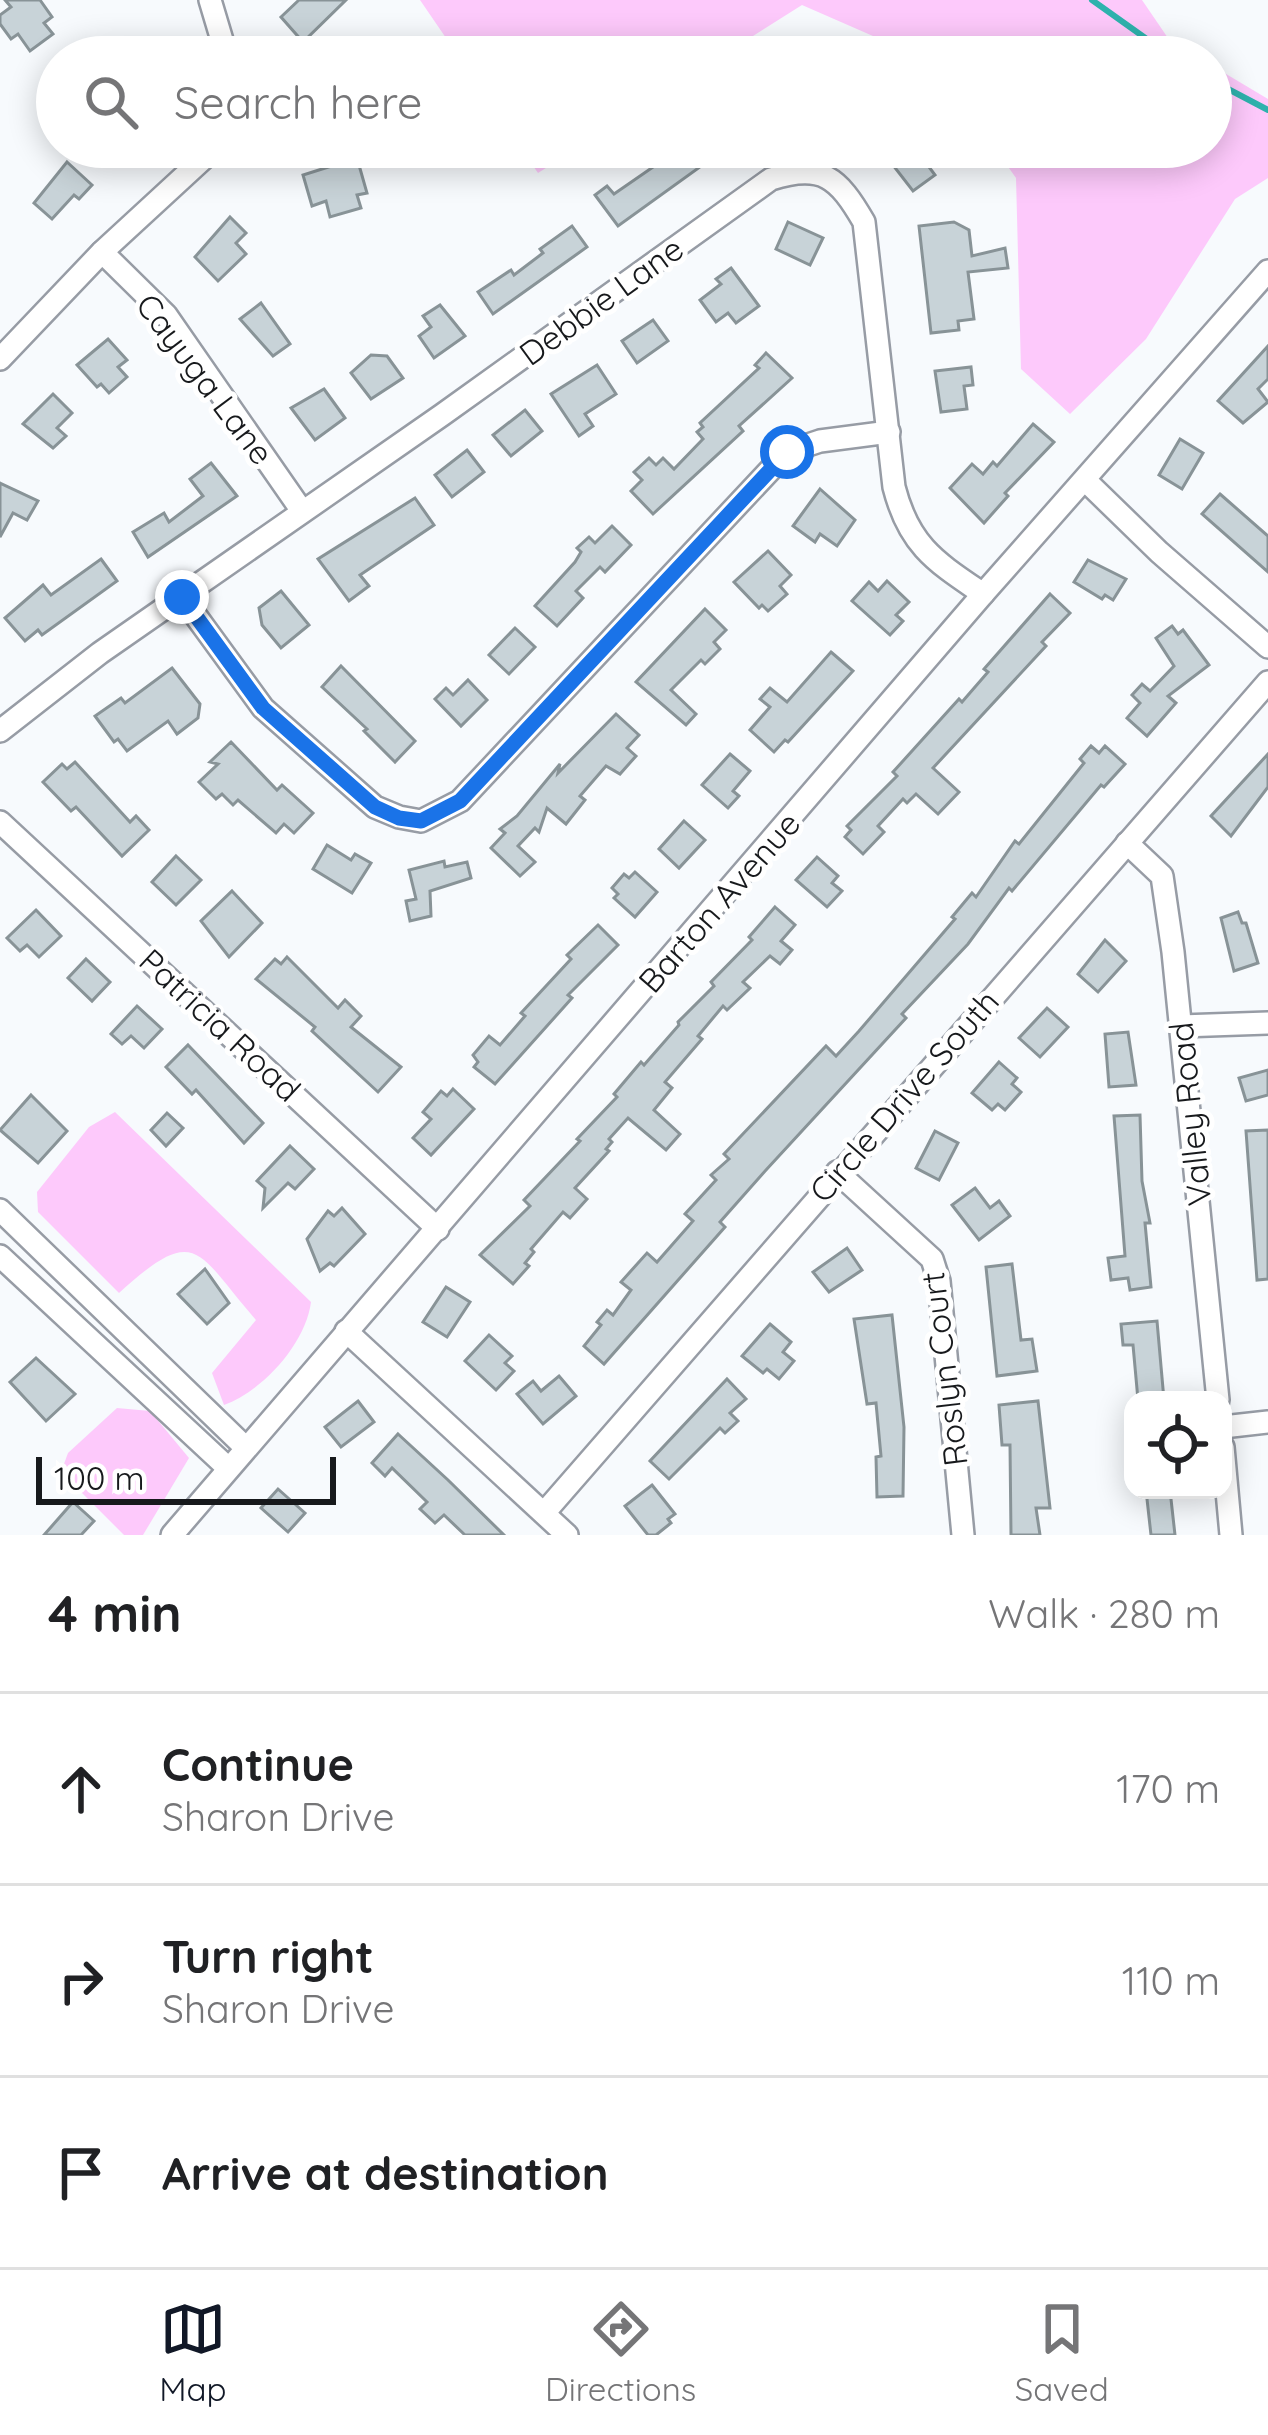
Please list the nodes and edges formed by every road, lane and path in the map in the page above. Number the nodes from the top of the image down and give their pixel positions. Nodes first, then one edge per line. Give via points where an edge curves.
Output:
1 (210, 0) edge
2 (221, 36) edge
3 (193, 168) edge
4 (102, 252) junction
5 (1268, 271) edge
6 (0, 359) edge
7 (890, 432) junction
8 (1085, 480) junction
9 (302, 512) junction
10 (983, 594) junction
11 (182, 597) junction
12 (1268, 647) edge
13 (1268, 682) edge
14 (0, 731) edge
15 (0, 823) edge
16 (1127, 843) junction
17 (1268, 1023) edge
18 (1180, 1026) junction
19 (837, 1172) junction
20 (0, 1210) edge
21 (438, 1229) junction
22 (0, 1256) edge
23 (346, 1331) junction
24 (1218, 1391) edge
25 (1268, 1422) edge
26 (1232, 1426) edge
27 (246, 1448) junction
28 (229, 1468) junction
29 (1228, 1499) edge
30 (544, 1514) junction
31 (172, 1535) edge
32 (567, 1535) edge
33 (963, 1535) edge
34 (1231, 1535) edge

1 - 2 street
3 - 4 street
4 - 6 street
4 - 9 street, Cayuga Lane via 166,315
5 - 8 street, Barton Avenue
7 - 9 street, Debbie Lane via 864,222 827,176 800,170 771,179
7 - 10 street, Debbie Lane via 894,487 914,538
7 - 11 street via 787,452 460,801 421,821 375,807 263,708
8 - 10 street, Barton Avenue
8 - 12 street
9 - 11 street, Debbie Lane
10 - 21 street, Barton Avenue
11 - 14 street, Debbie Lane
13 - 16 street, Circle Drive South
15 - 21 street, Patricia Road
16 - 18 street, Valley Road via 1162,876
16 - 19 street, Circle Drive South
17 - 18 street
18 - 24 street, Valley Road
19 - 30 street, Circle Drive South
19 - 33 street, Roslyn Court via 932,1259
20 - 27 street
21 - 23 street, Barton Avenue
22 - 28 street
23 - 27 street, Barton Avenue
23 - 30 street
25 - 26 street
27 - 28 street, Barton Avenue
28 - 31 street, Barton Avenue
29 - 34 street
30 - 32 street

